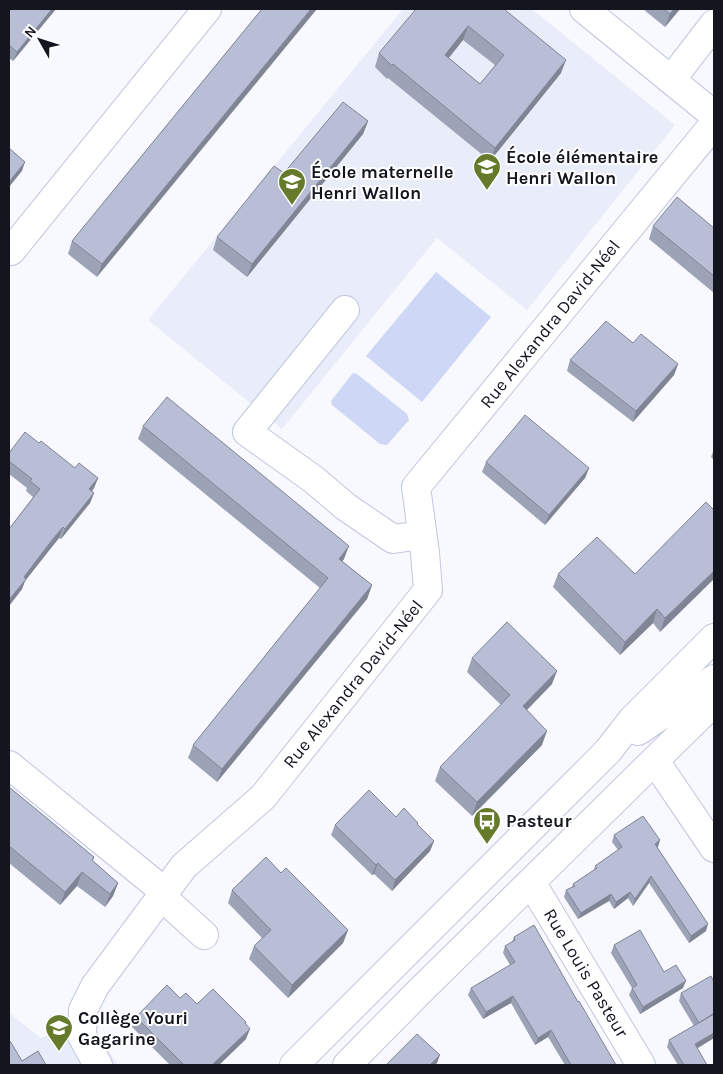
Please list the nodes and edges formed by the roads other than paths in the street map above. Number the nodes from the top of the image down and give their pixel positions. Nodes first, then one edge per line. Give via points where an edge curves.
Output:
1 (207, 9) edge
2 (584, 9) edge
3 (714, 24) edge
4 (671, 80) junction
5 (714, 115) edge
6 (714, 124) edge
7 (11, 251) dead end
8 (345, 310) dead end
9 (422, 534) junction
10 (714, 638) edge
11 (714, 679) edge
12 (714, 702) edge
13 (608, 751) junction
14 (655, 761) junction
15 (9, 765) edge
16 (714, 848) edge
17 (532, 882) junction
18 (163, 894) junction
19 (204, 935) dead end
20 (98, 1065) edge
21 (294, 1065) edge
22 (347, 1065) edge
23 (641, 1065) edge

1 - 7 street
2 - 4 street
3 - 4 street
4 - 5 street
6 - 9 street, Rue Alexandra David-Néel via 416,487
8 - 9 street via 246,432 393,538
9 - 18 street, Rue Alexandra David-Néel via 428,590 262,798 184,866
10 - 13 street via 632,720
11 - 13 street
12 - 14 street
13 - 21 street
14 - 16 street
14 - 17 street
15 - 18 street
17 - 22 street
17 - 23 street, Rue Louis Pasteur
18 - 19 street
18 - 20 street, Rue Alexandra David-Néel via 95,986 83,1010 82,1036

